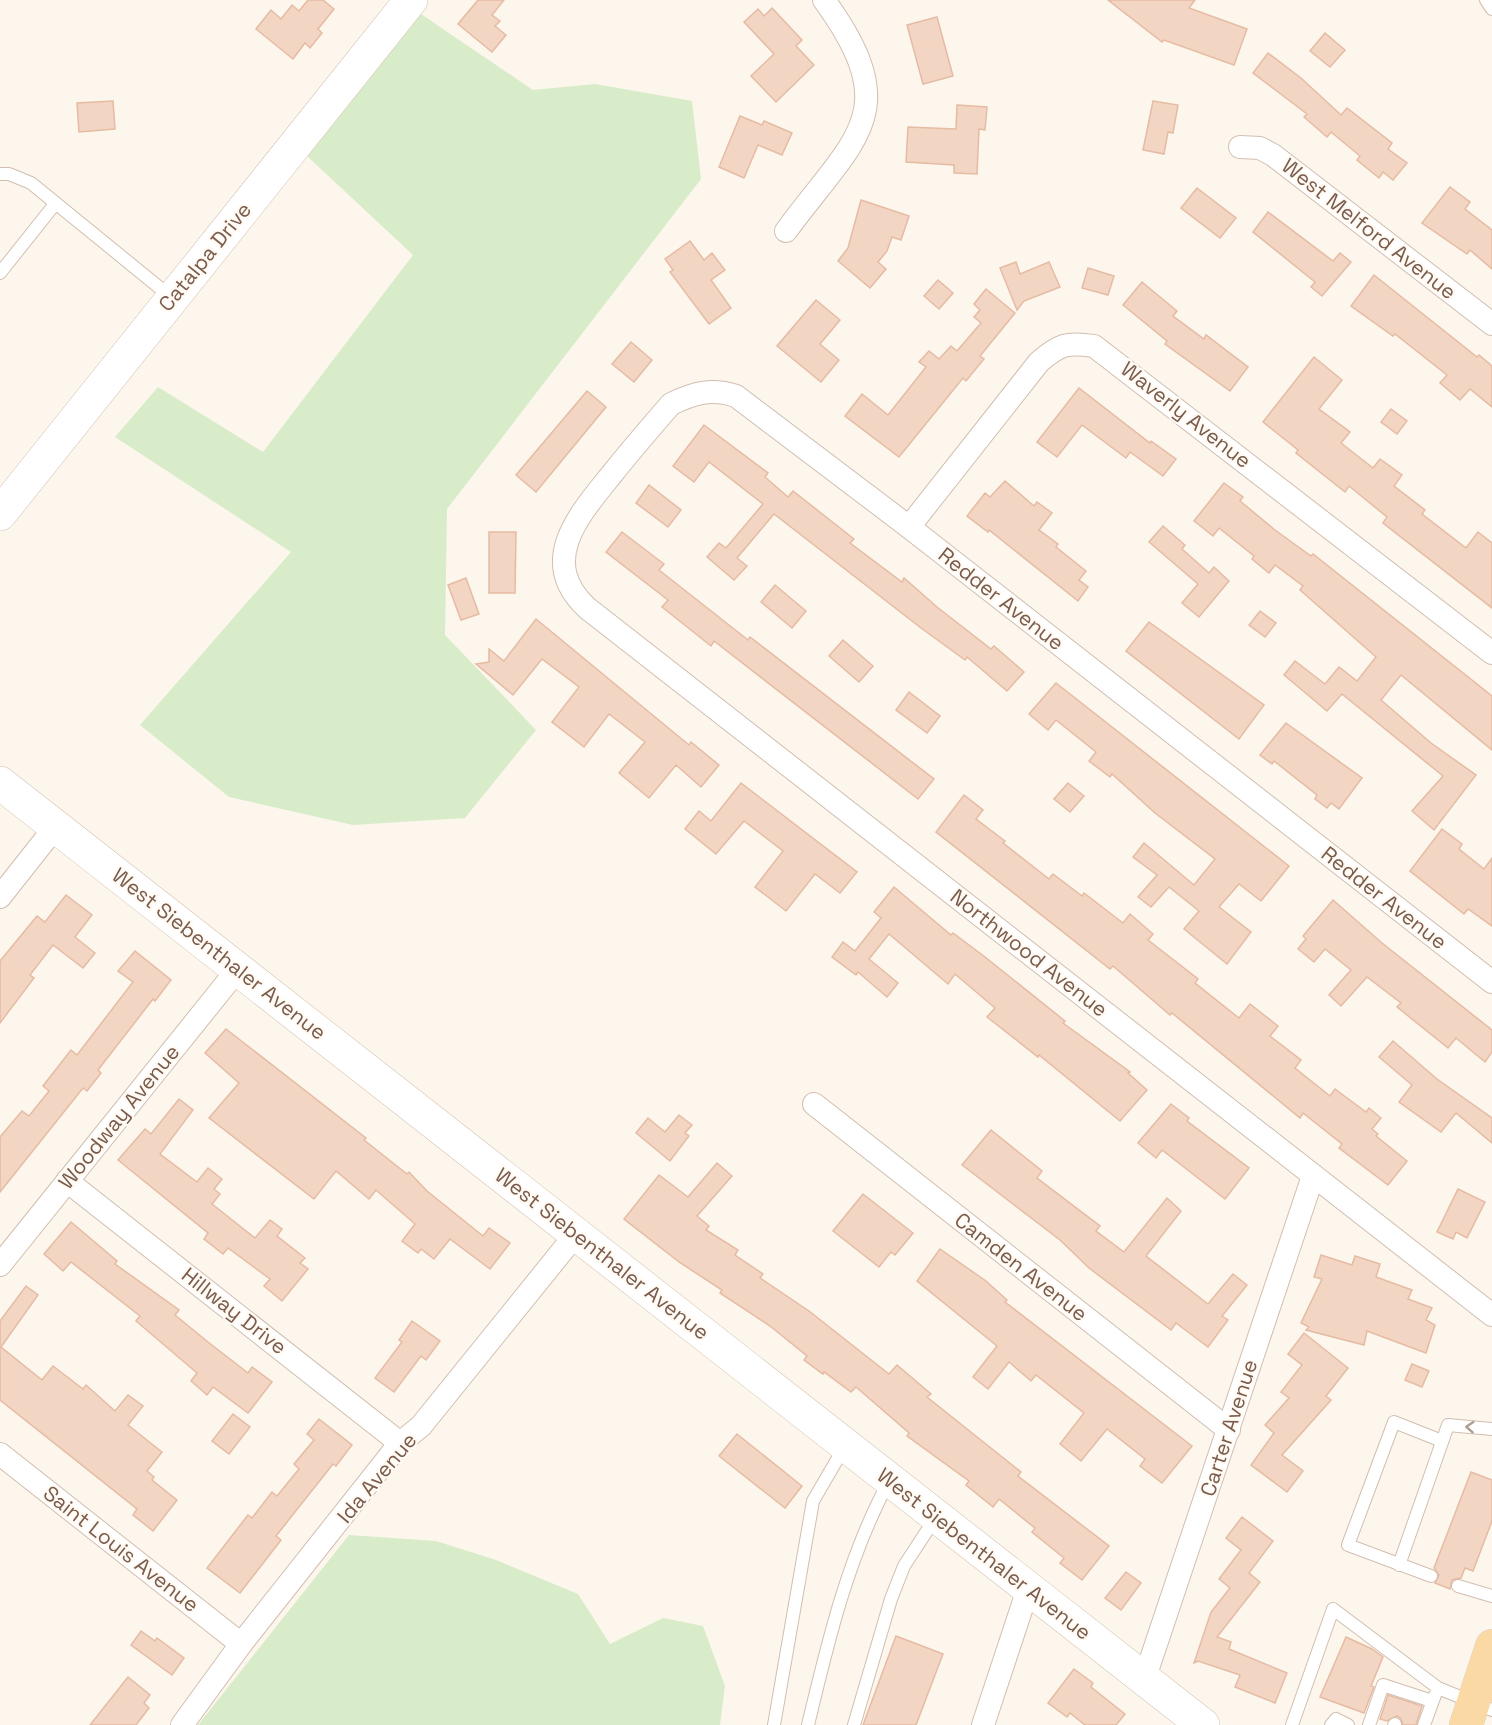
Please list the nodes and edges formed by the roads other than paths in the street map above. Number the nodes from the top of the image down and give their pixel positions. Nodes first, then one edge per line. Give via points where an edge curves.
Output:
1 (411, 0) edge
2 (824, 0) edge
3 (1486, 0) edge
4 (1492, 9) edge
5 (1240, 147) dead end
6 (0, 174) edge
7 (55, 204) junction
8 (786, 231) dead end
9 (0, 273) edge
10 (172, 297) junction
11 (1492, 324) edge
12 (0, 514) edge
13 (909, 527) junction
14 (569, 586) joint
15 (1492, 653) edge
16 (0, 783) edge
17 (56, 826) junction
18 (0, 897) edge
19 (238, 969) junction
20 (1492, 982) edge
21 (814, 1104) dead end
22 (1313, 1176) junction
23 (67, 1181) junction
24 (576, 1234) junction
25 (0, 1265) edge
26 (1492, 1316) edge
27 (1492, 1429) edge
28 (1229, 1430) junction
29 (1442, 1441) junction
30 (400, 1443) junction
31 (846, 1445) junction
32 (0, 1455) edge
33 (890, 1479) junction
34 (936, 1516) junction
35 (1399, 1565) junction
36 (1431, 1576) dead end
37 (1458, 1586) dead end
38 (1028, 1588) junction
39 (1492, 1596) edge
40 (241, 1644) junction
41 (1492, 1646) edge
42 (1144, 1680) junction
43 (1438, 1688) junction
44 (1432, 1701) junction
45 (1477, 1713) edge
46 (182, 1725) edge
47 (774, 1725) edge
48 (808, 1725) edge
49 (854, 1725) edge
50 (983, 1725) edge
51 (1203, 1725) edge
52 (1292, 1725) edge
53 (1331, 1725) edge
54 (1348, 1725) edge
55 (1369, 1725) edge
56 (1424, 1725) edge

1 - 10 main road, Catalpa Drive
2 - 8 street via 862,64 864,116 849,152
3 - 4 lane
5 - 11 street, West Melford Avenue via 1260,148 1273,155
6 - 7 lane via 31,183
7 - 9 lane
7 - 10 lane
10 - 12 main road, Catalpa Drive
13 - 14 street, Redder Avenue via 745,400 724,392 694,392 671,404 572,526 564,555
13 - 15 street, Waverly Avenue via 1039,362 1062,345 1073,342 1094,346
13 - 20 street, Redder Avenue
14 - 22 street, Northwood Avenue via 587,608
16 - 17 main road, West Siebenthaler Avenue
17 - 18 street
17 - 19 main road, West Siebenthaler Avenue
19 - 23 street, Woodway Avenue
19 - 24 main road, West Siebenthaler Avenue
21 - 28 street, Camden Avenue
22 - 26 street, Northwood Avenue
22 - 28 street, Carter Avenue
23 - 25 street, Woodway Avenue
23 - 30 street, Hillway Drive
24 - 30 street, Ida Avenue via 421,1426
24 - 31 main road, West Siebenthaler Avenue
27 -> 29 lane via 1448,1425
28 - 42 street, Carter Avenue
29 - 35 lane
29 - 35 lane via 1394,1422 1348,1545
30 - 40 street, Ida Avenue
31 - 33 main road, West Siebenthaler Avenue
31 - 47 lane via 813,1501
32 - 40 street, Saint Louis Avenue
33 - 34 main road, West Siebenthaler Avenue
33 - 48 lane via 869,1518 843,1590
34 - 38 main road, West Siebenthaler Avenue
34 - 49 lane via 904,1566 891,1599
35 - 36 lane
37 - 39 lane
38 - 42 main road, West Siebenthaler Avenue
38 - 50 street
40 - 46 street, Ida Avenue
41 - 45 main road
42 - 51 main road, West Siebenthaler Avenue
43 - 44 lane
43 - 45 lane
43 - 52 lane via 1333,1609
44 - 55 lane via 1383,1685
44 - 56 lane
53 - 54 lane via 1336,1719

